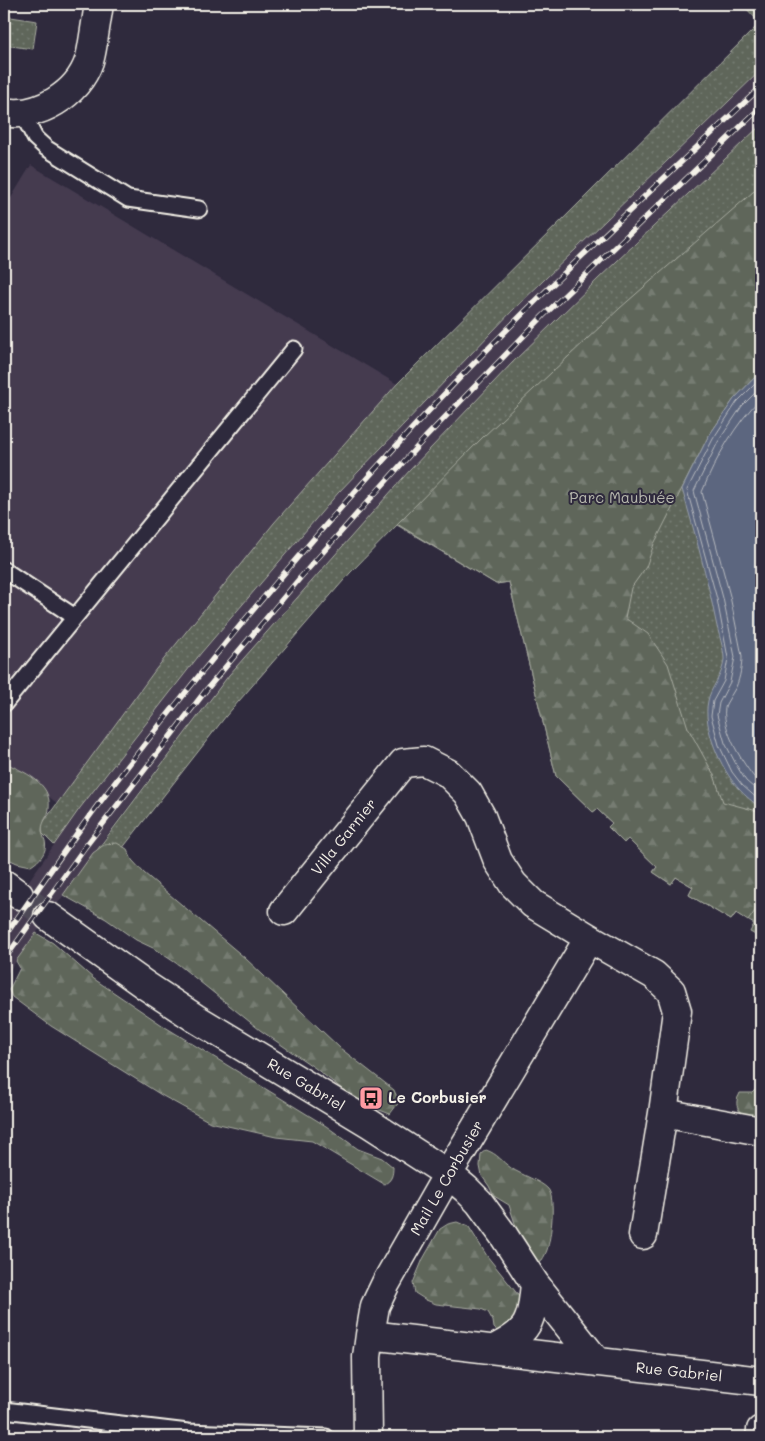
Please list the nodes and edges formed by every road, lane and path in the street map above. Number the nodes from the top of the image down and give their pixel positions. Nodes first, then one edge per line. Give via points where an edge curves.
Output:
1 (99, 4) edge
2 (13, 112) edge
3 (199, 209) dead end
4 (294, 349) dead end
5 (4, 570) edge
6 (75, 617) junction
7 (4, 704) edge
8 (284, 911) dead end
9 (48, 916) tunnel mouth
10 (589, 938) junction
11 (663, 1113) junction
12 (761, 1132) edge
13 (448, 1174) junction
14 (643, 1235) dead end
15 (535, 1284) junction
16 (370, 1335) junction
17 (494, 1349) junction
18 (597, 1362) junction
19 (761, 1381) edge
20 (4, 1410) edge
21 (761, 1430) edge
22 (326, 1437) edge
23 (368, 1437) edge
24 (760, 1437) edge

1 - 2 street via 90,60 79,79 58,100 35,111
2 - 3 lane via 46,148 128,199
4 - 6 lane
5 - 6 lane
6 - 7 lane
8 - 10 street, Villa Garnier via 404,762 424,761 448,773 468,793 481,816 498,861 513,884 533,904
9 - 13 street, Rue Gabriel via 195,1018
10 - 11 street via 654,975 671,991 677,1011
10 - 13 street, Mail Le Corbusier
11 - 12 street
11 - 14 street
13 - 15 street, Rue Gabriel via 479,1202
13 - 16 street, Mail Le Corbusier via 386,1283 375,1306
15 - 17 street via 532,1312 525,1328
15 - 18 street, Rue Gabriel
16 - 17 street, Rue Gabriel
16 - 23 street, Mail Le Corbusier via 367,1357
17 - 18 street, Rue Gabriel
18 - 19 street, Rue Gabriel
20 - 22 lane via 188,1432
21 - 24 street

